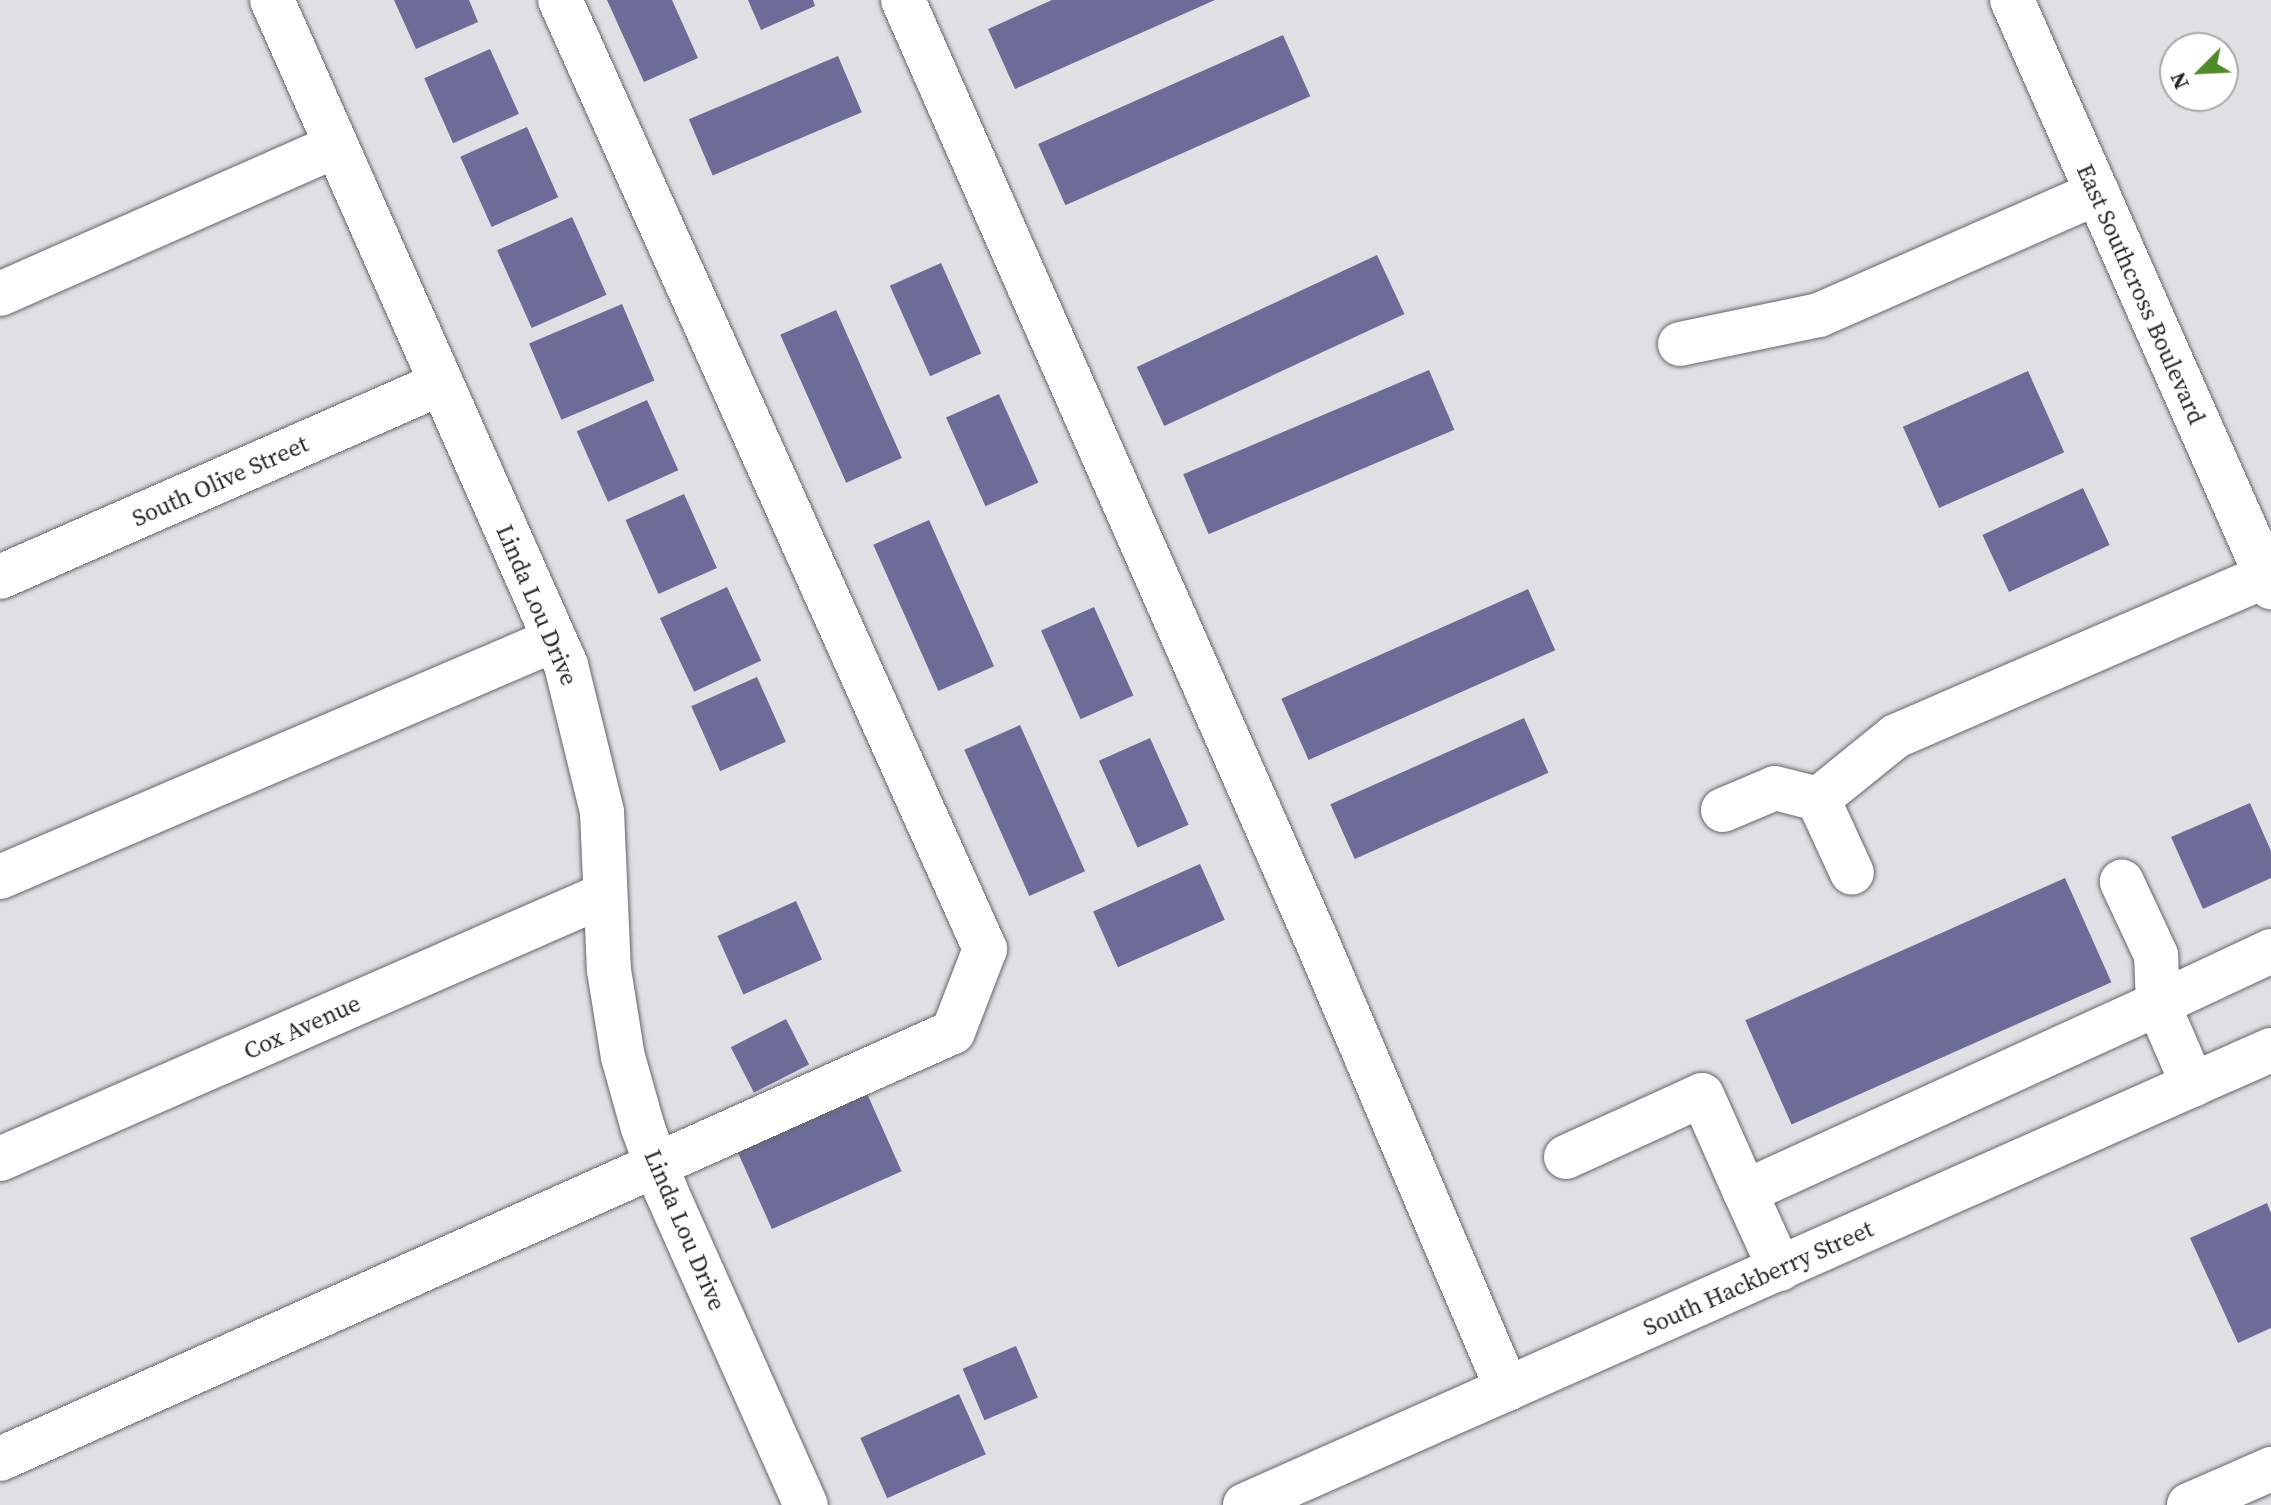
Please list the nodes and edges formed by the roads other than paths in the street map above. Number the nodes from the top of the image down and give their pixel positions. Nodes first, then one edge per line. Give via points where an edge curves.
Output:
1 (272, 0) edge
2 (560, 0) edge
3 (903, 0) edge
4 (2012, 0) edge
5 (335, 146) junction
6 (2097, 193) junction
7 (0, 294) edge
8 (1680, 344) dead end
9 (440, 384) junction
10 (0, 577) edge
11 (2268, 582) edge
12 (554, 640) junction
13 (1818, 799) junction
14 (1723, 810) dead end
15 (1852, 873) dead end
16 (0, 877) edge
17 (2122, 882) dead end
18 (604, 895) junction
19 (2271, 951) edge
20 (2158, 1004) junction
21 (2271, 1050) edge
22 (2193, 1085) junction
23 (1566, 1157) dead end
24 (0, 1159) edge
25 (656, 1165) junction
26 (1745, 1192) junction
27 (1780, 1269) junction
28 (1507, 1389) junction
29 (0, 1459) edge
30 (2271, 1469) edge
31 (806, 1505) edge
32 (1245, 1505) edge
33 (2189, 1505) edge

1 - 5 street, Linda Lou Drive
2 - 25 street via 985,949 953,1032
3 - 28 street via 1316,939
4 - 6 street, East Southcross Boulevard
5 - 7 street
5 - 9 street, Linda Lou Drive
6 - 8 street via 1819,315
6 - 11 street, East Southcross Boulevard
9 - 10 street, South Olive Street
9 - 12 street, Linda Lou Drive
11 - 13 street via 1896,736
12 - 16 street
12 - 18 street, Linda Lou Drive via 588,741 602,812
13 - 14 street via 1775,788
13 - 15 street
17 - 20 street via 2156,955
18 - 24 street, Cox Avenue
18 - 25 street, Linda Lou Drive via 623,1057
19 - 20 street
20 - 22 street
20 - 26 street
21 - 22 street, South Hackberry Street
22 - 27 street, South Hackberry Street
23 - 26 street via 1702,1095
25 - 29 street
25 - 31 street, Linda Lou Drive
26 - 27 street
27 - 28 street, South Hackberry Street
28 - 32 street, South Hackberry Street
30 - 33 street

